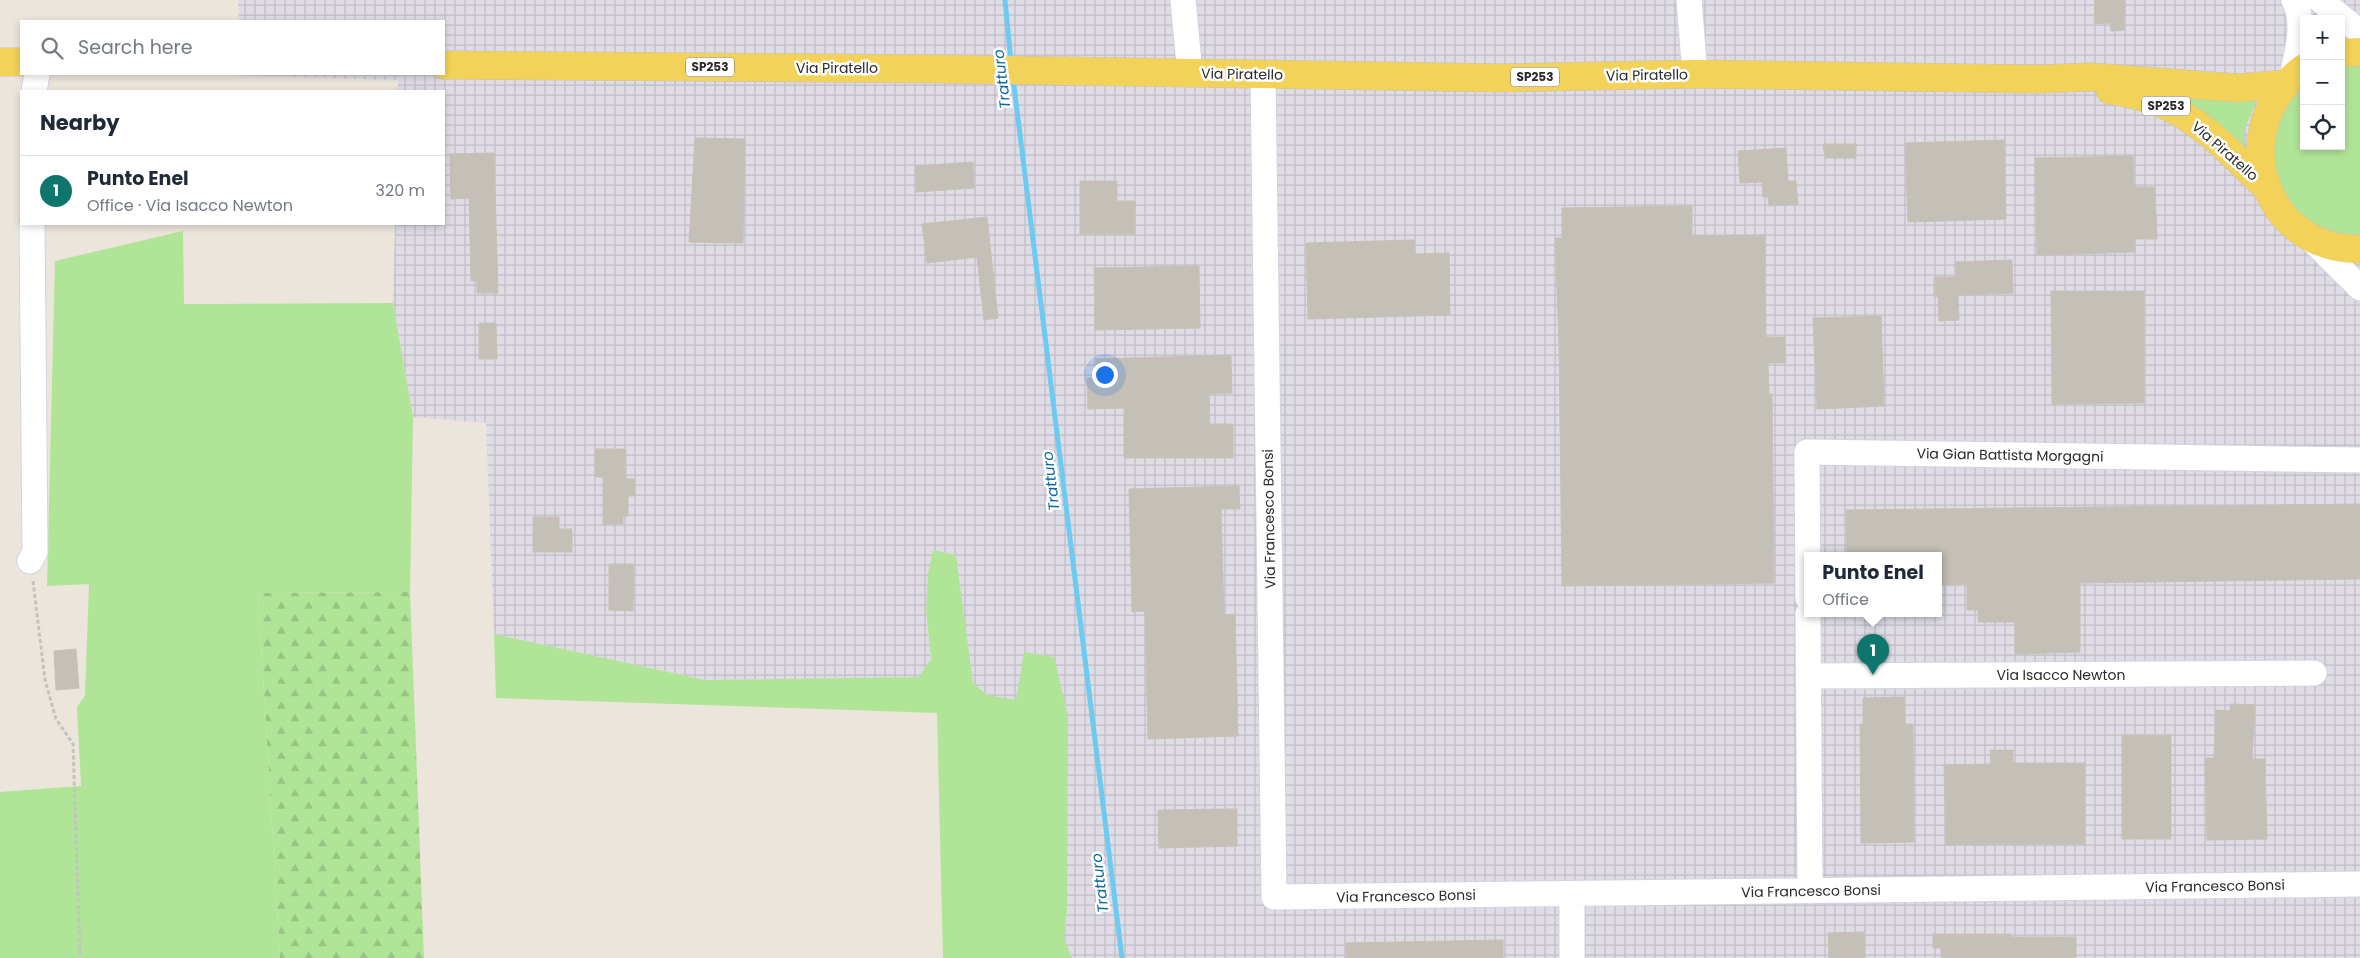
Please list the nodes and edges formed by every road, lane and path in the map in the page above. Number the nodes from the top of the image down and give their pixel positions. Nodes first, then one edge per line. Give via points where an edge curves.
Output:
1 (1183, 0) edge
2 (1689, 0) edge
3 (2294, 0) edge
4 (2320, 0) edge
5 (2360, 32) edge
6 (2360, 52) edge
7 (2345, 53) edge
8 (0, 62) edge
9 (20, 62) edge
10 (445, 65) edge
11 (1190, 74) junction
12 (1263, 74) junction
13 (1695, 74) junction
14 (37, 75) edge
15 (2293, 76) edge
16 (2040, 79) junction
17 (34, 90) edge
18 (2266, 188) junction
19 (32, 225) edge
20 (2307, 235) junction
21 (2360, 249) edge
22 (2360, 288) edge
23 (2360, 460) edge
24 (1808, 552) edge
25 (30, 561) joint
26 (1808, 617) edge
27 (2314, 673) dead end
28 (1808, 676) junction
29 (2360, 884) edge
30 (1810, 891) junction
31 (1572, 894) junction
32 (80, 958) edge
33 (1572, 958) edge

1 - 11 street
2 - 13 street
3 - 15 street via 2301,27
4 - 5 street
6 - 7 main road
8 - 9 main road
10 - 11 main road, Via Piratello / SP253
11 - 12 main road, Via Piratello / SP253
12 - 13 main road, Via Piratello / SP253 via 1503,78
12 - 31 street, Via Francesco Bonsi via 1274,897
13 - 16 main road, Via Piratello / SP253
14 - 17 street
15 - 16 main road, Via Piratello / SP253 via 2238,88 2091,77
15 - 18 main road, SP253 via 2272,102 2263,123 2260,167
16 - 18 main road, Via Piratello / SP253 via 2108,89 2163,104 2215,139
18 - 20 main road, SP253 via 2283,215
19 - 25 street via 35,552
20 - 21 main road, SP253 via 2336,247
20 - 22 street
23 - 24 street, Via Gian Battista Morgagni via 1807,452
25 - 32 path via 45,680 56,720 73,744
26 - 28 street
27 - 28 street, Via Isacco Newton
28 - 30 street
29 - 30 street, Via Francesco Bonsi
30 - 31 street, Via Francesco Bonsi
31 - 33 street

